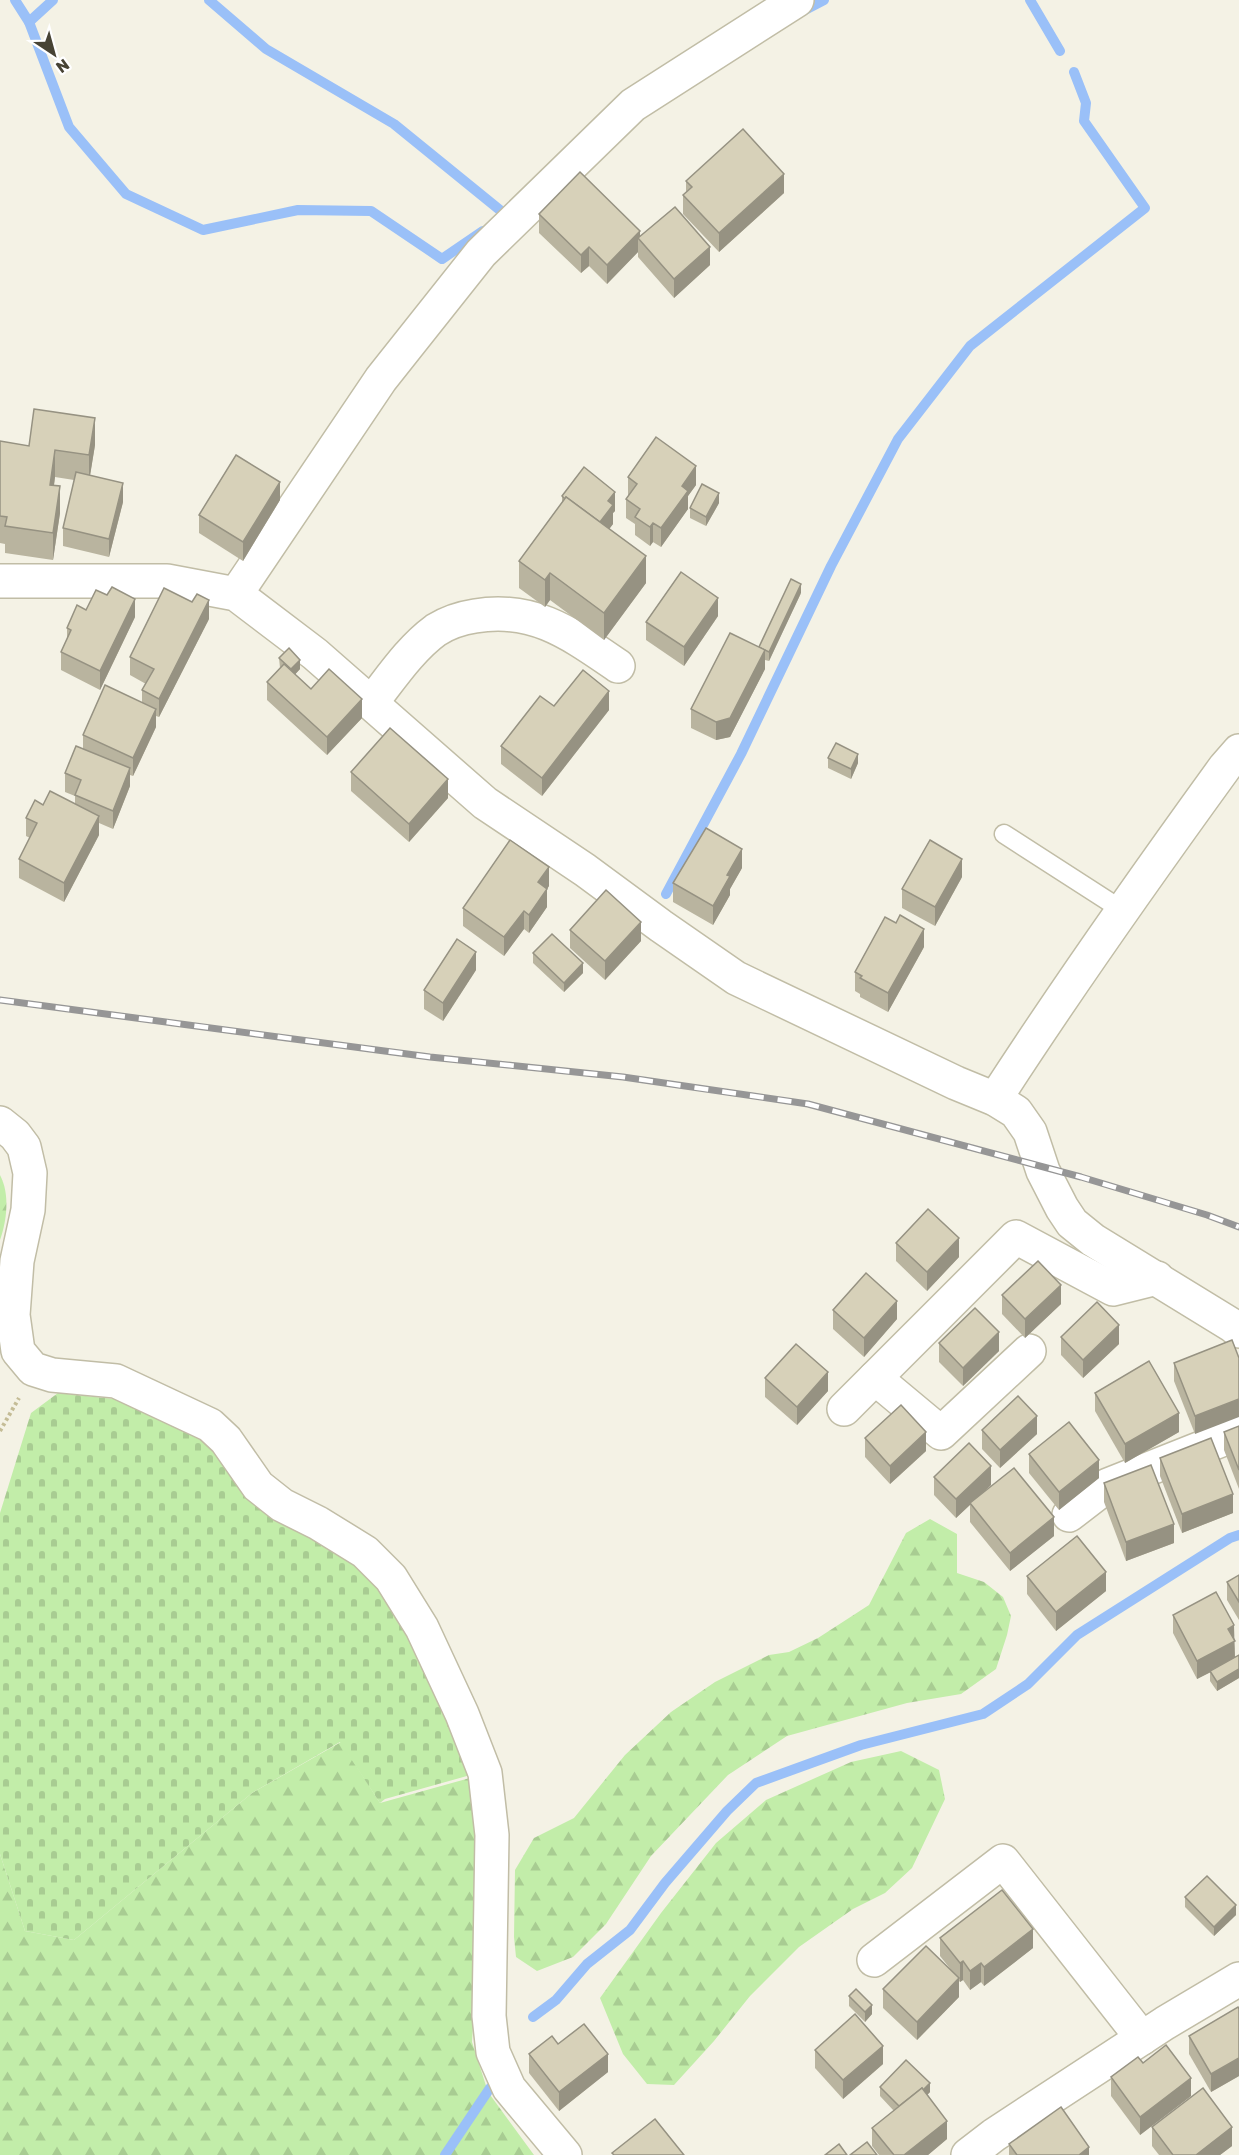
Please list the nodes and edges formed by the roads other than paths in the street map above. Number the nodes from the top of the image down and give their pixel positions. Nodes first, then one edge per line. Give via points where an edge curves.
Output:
1 (797, 0) edge
2 (0, 581) edge
3 (236, 594) junction
4 (618, 666) dead end
5 (372, 702) junction
6 (1239, 751) edge
7 (1004, 834) dead end
8 (1122, 910) junction
9 (995, 1099) junction
10 (0, 1123) edge
11 (1157, 1278) junction
12 (1239, 1331) edge
13 (1029, 1350) dead end
14 (875, 1378) junction
15 (844, 1409) dead end
16 (1239, 1433) edge
17 (1069, 1515) dead end
18 (874, 1960) dead end
19 (1239, 1979) edge
20 (1142, 2038) junction
21 (565, 2155) edge
22 (968, 2155) edge

1 - 3 street via 633,105 481,253 381,379
2 - 3 street via 167,581
3 - 5 street
4 - 5 street via 548,624 519,614 495,613 463,618 437,629 410,654
5 - 9 street via 485,804 736,978
6 - 8 street
7 - 8 lane
8 - 9 street
9 - 11 street via 1016,1112 1030,1132 1043,1171 1072,1223
10 - 21 street via 24,1147 30,1173 13,1315 18,1351 33,1369 52,1375 116,1381 210,1425 226,1440 258,1486 365,1552 391,1578 422,1628 485,1773 492,1835 489,2016 493,2052 509,2088
11 - 12 street
11 - 14 street via 1113,1288 1016,1237
13 - 14 street via 941,1434
14 - 15 street
16 - 17 street via 1108,1485
18 - 20 street via 1003,1861
19 - 20 street
20 - 22 street

